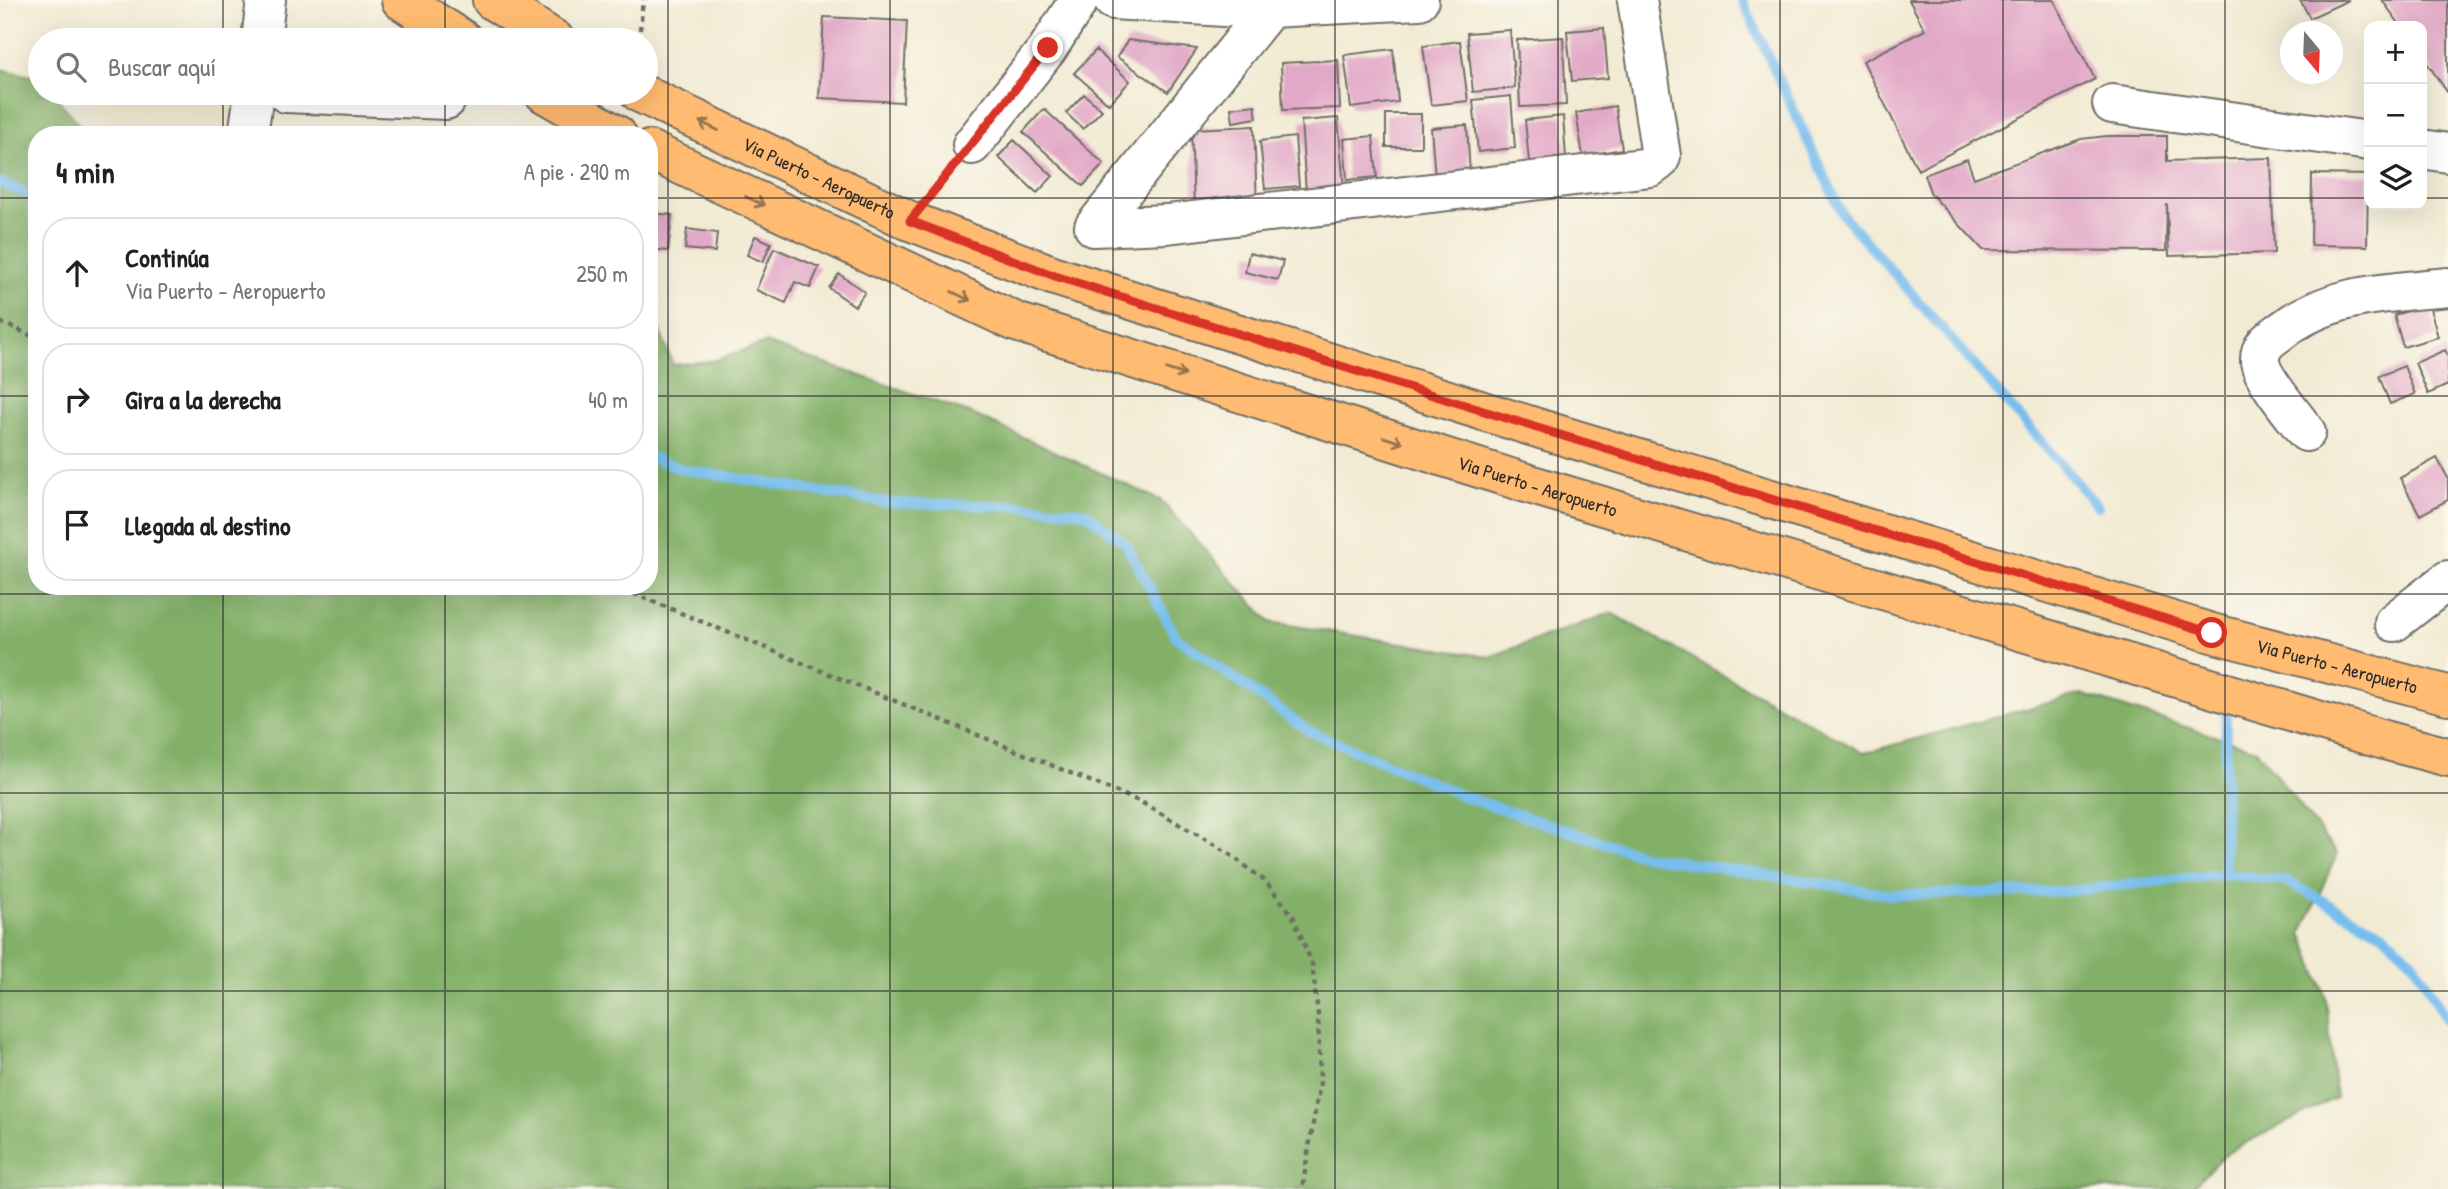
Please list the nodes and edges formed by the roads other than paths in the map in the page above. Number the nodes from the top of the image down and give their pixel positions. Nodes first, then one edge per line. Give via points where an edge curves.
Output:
1 (266, 0) edge
2 (401, 0) edge
3 (492, 0) edge
4 (1079, 0) edge
5 (1113, 0) edge
6 (1419, 0) edge
7 (1637, 0) edge
8 (1228, 4) edge
9 (1270, 8) junction
10 (262, 28) edge
11 (444, 28) edge
12 (536, 28) edge
13 (658, 102) edge
14 (2112, 104) dead end
15 (252, 105) edge
16 (565, 105) edge
17 (249, 126) edge
18 (601, 126) edge
19 (2364, 140) edge
20 (972, 145) road end
21 (2427, 150) edge
22 (2448, 153) edge
23 (658, 154) edge
24 (2448, 287) edge
25 (2306, 432) dead end
26 (2448, 580) edge
27 (2394, 622) dead end
28 (2448, 695) edge
29 (2448, 757) edge

1 - 10 street
2 - 11 main road
3 - 12 main road
4 - 20 street via 1048,48
5 - 8 street
6 - 9 street
7 - 9 street via 1661,156 1651,167 1167,224 1094,228
8 - 9 street
28 -> 13 main road, Via Puerto - Aeropuerto via 2212,633 1055,276 910,221
14 - 19 street
15 - 17 street
16 - 18 main road
21 - 22 street
23 -> 29 main road, Via Puerto - Aeropuerto via 1016,322 1539,487
24 - 25 street via 2350,298 2318,308 2264,344 2260,360 2265,375
26 - 27 street

